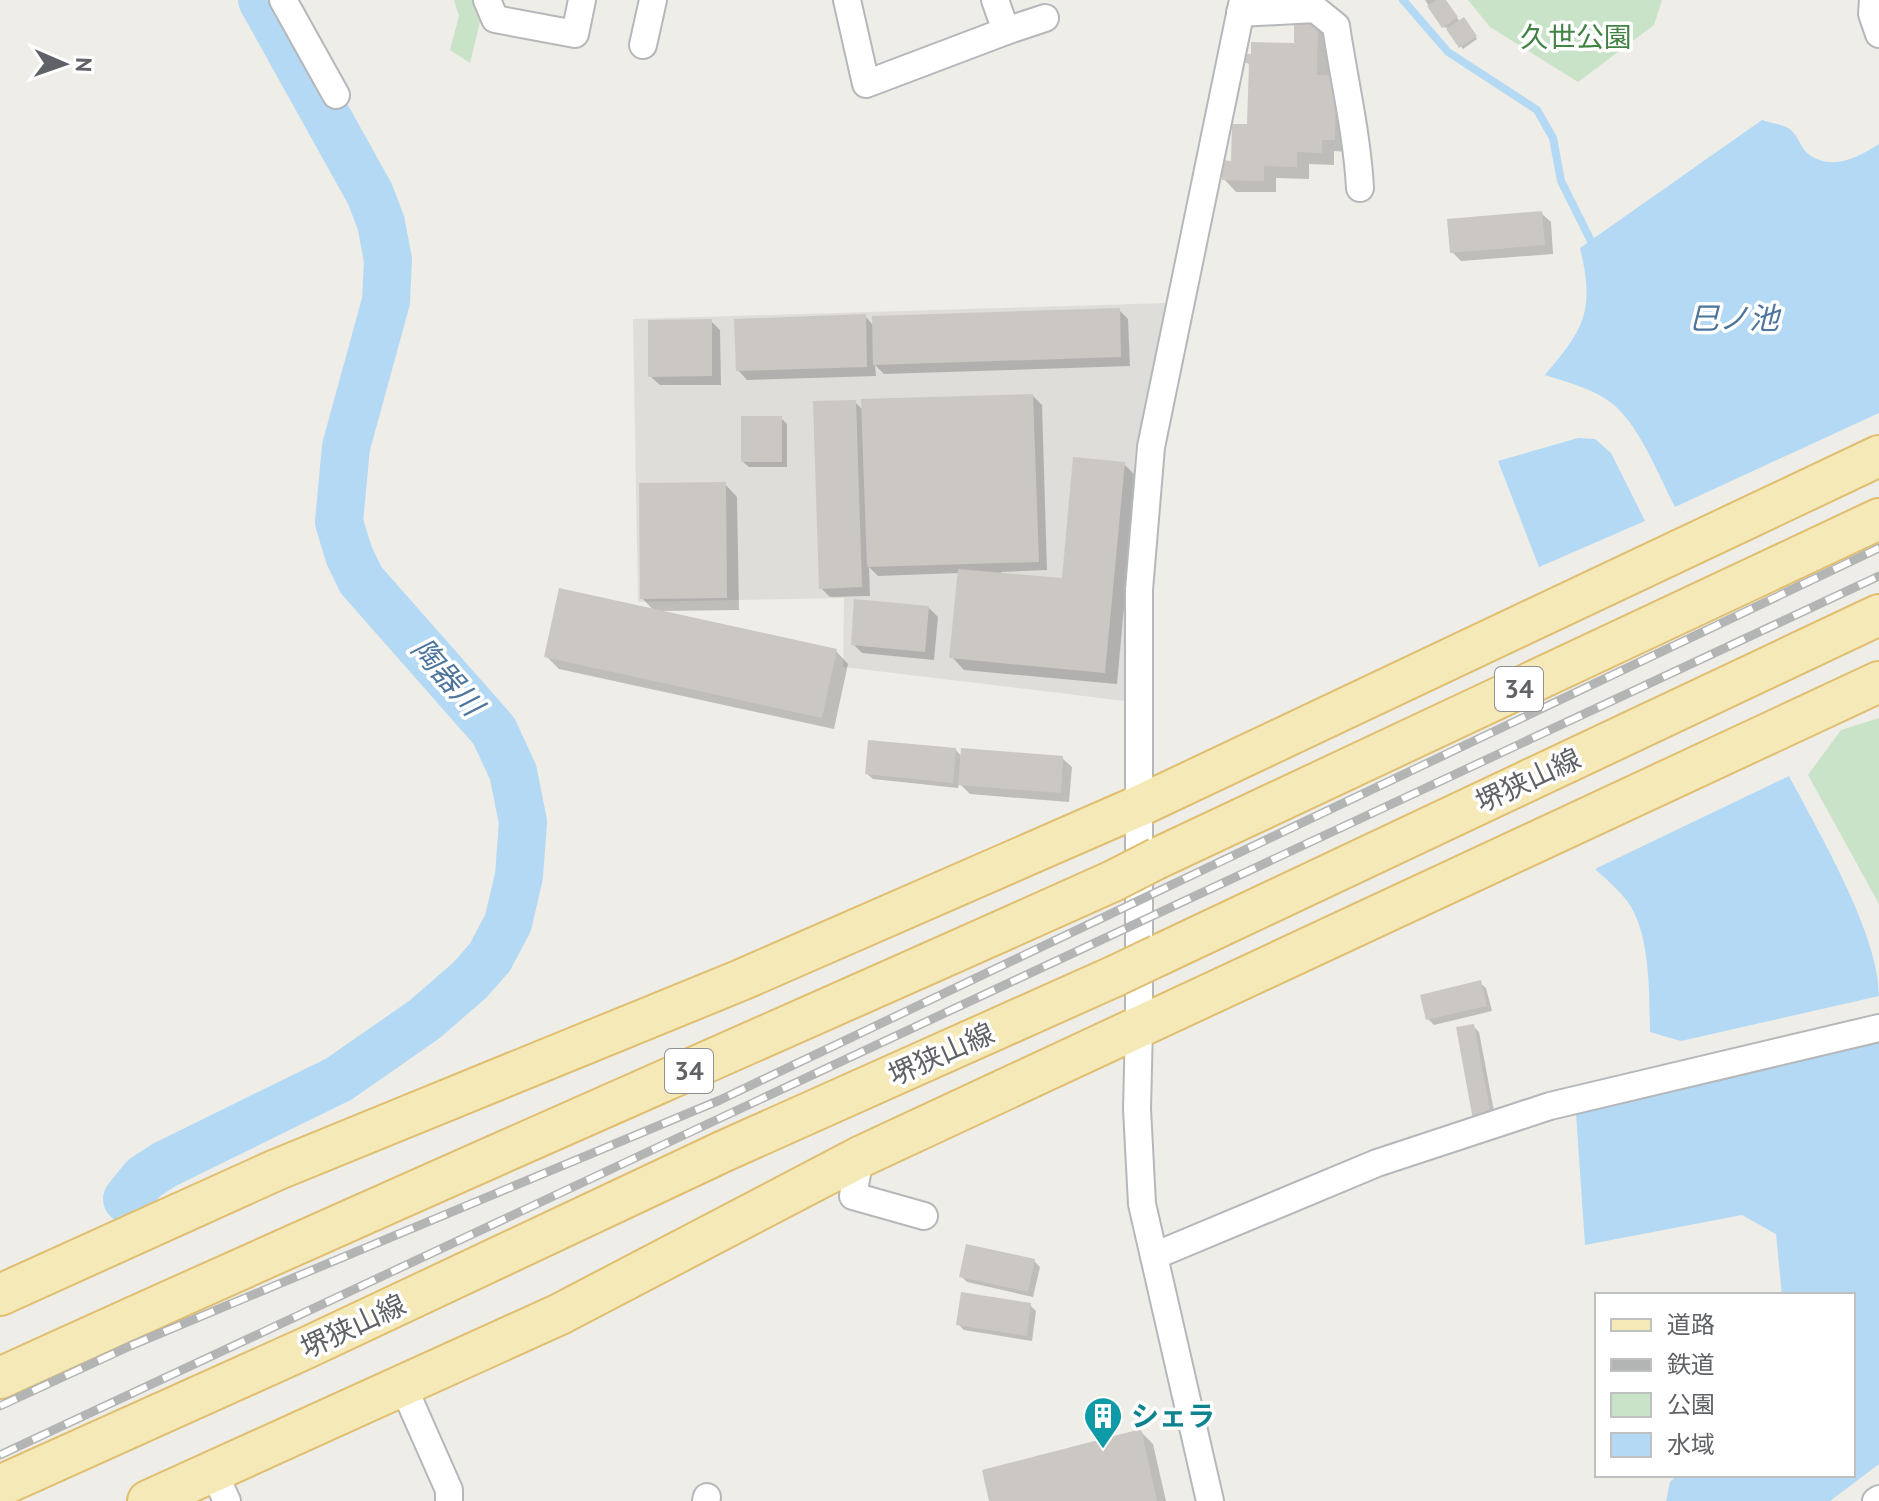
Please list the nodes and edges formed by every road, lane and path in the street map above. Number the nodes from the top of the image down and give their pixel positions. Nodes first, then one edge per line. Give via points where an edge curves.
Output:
1 (283, 0) edge
2 (487, 0) edge
3 (582, 0) edge
4 (653, 0) edge
5 (847, 0) edge
6 (995, 0) edge
7 (1873, 0) edge
8 (1241, 7) edge
9 (1045, 18) dead end
10 (1006, 31) junction
11 (1879, 34) edge
12 (643, 45) dead end
13 (336, 95) dead end
14 (1360, 188) dead end
15 (1879, 456) edge
16 (1879, 519) edge
17 (1879, 615) edge
18 (1879, 682) edge
19 (1139, 806) junction
20 (1139, 1026) junction
21 (1879, 1028) edge
22 (860, 1157) junction
23 (924, 1216) dead end
24 (1154, 1256) junction
25 (0, 1295) edge
26 (0, 1378) edge
27 (403, 1386) junction
28 (0, 1486) edge
29 (220, 1486) edge
30 (148, 1501) edge
31 (449, 1501) edge
32 (1210, 1501) edge

1 - 13 street
2 - 3 street via 495,19 575,34
4 - 12 street
5 - 10 street via 866,84
6 - 10 street
7 - 11 street
8 - 14 street via 1315,9 1336,26
8 - 19 street via 1151,447 1139,590
9 - 10 street
15 - 19 main road
16 - 26 main road, 34, bridge via 1113,881
17 - 28 main road, 堺狭山線, bridge via 1115,976
18 - 20 main road
19 - 20 street
19 - 25 main road via 741,980 276,1170
20 - 22 main road
20 - 24 street via 1142,1204
21 - 24 street via 1550,1106 1377,1163
22 - 23 street via 853,1196
22 - 27 main road via 560,1314
24 - 32 street
27 - 29 main road
27 - 31 street via 449,1490
29 - 30 main road

